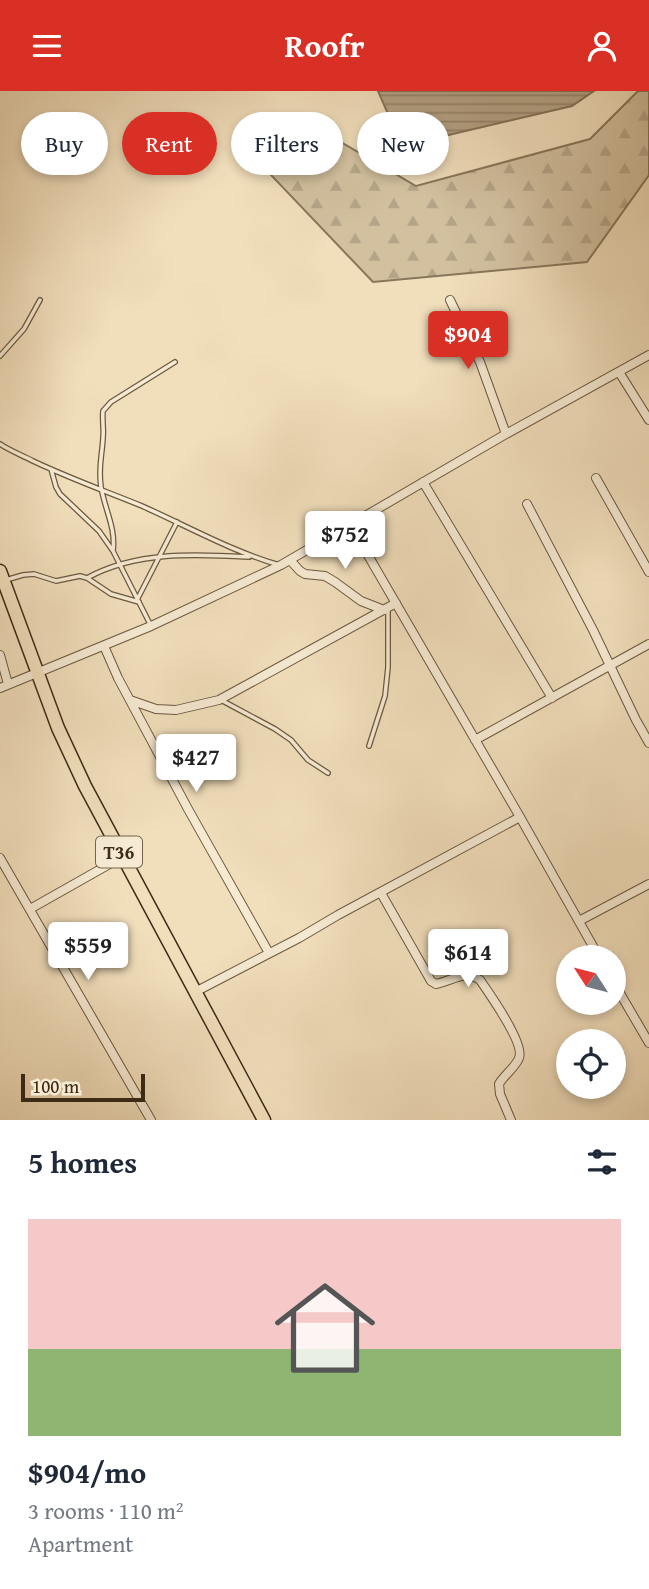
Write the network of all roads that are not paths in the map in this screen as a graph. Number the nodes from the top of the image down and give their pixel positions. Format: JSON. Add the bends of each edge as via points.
{"nodes":[{"id":1,"x":40,"y":300,"type":"dead end"},
{"id":2,"x":450,"y":300,"type":"dead end"},
{"id":3,"x":649,"y":355,"type":"edge"},
{"id":4,"x":0,"y":356,"type":"edge"},
{"id":5,"x":175,"y":362,"type":"dead end"},
{"id":6,"x":619,"y":372,"type":"junction"},
{"id":7,"x":649,"y":420,"type":"edge"},
{"id":8,"x":506,"y":434,"type":"junction"},
{"id":9,"x":0,"y":444,"type":"edge"},
{"id":10,"x":51,"y":469,"type":"junction"},
{"id":11,"x":596,"y":478,"type":"dead end"},
{"id":12,"x":423,"y":482,"type":"junction"},
{"id":13,"x":101,"y":490,"type":"junction"},
{"id":14,"x":527,"y":504,"type":"dead end"},
{"id":15,"x":177,"y":522,"type":"junction"},
{"id":16,"x":351,"y":526,"type":"junction"},
{"id":17,"x":113,"y":551,"type":"junction"},
{"id":18,"x":159,"y":557,"type":"junction"},
{"id":19,"x":253,"y":557,"type":"junction"},
{"id":20,"x":290,"y":560,"type":"junction"},
{"id":21,"x":120,"y":564,"type":"junction"},
{"id":22,"x":281,"y":565,"type":"junction"},
{"id":23,"x":649,"y":572,"type":"edge"},
{"id":24,"x":2,"y":576,"type":"edge"},
{"id":25,"x":87,"y":578,"type":"junction"},
{"id":26,"x":138,"y":600,"type":"junction"},
{"id":27,"x":389,"y":607,"type":"junction"},
{"id":28,"x":151,"y":627,"type":"junction"},
{"id":29,"x":649,"y":644,"type":"edge"},
{"id":30,"x":104,"y":646,"type":"junction"},
{"id":31,"x":0,"y":655,"type":"edge"},
{"id":32,"x":611,"y":666,"type":"junction"},
{"id":33,"x":38,"y":672,"type":"junction"},
{"id":34,"x":4,"y":686,"type":"edge"},
{"id":35,"x":552,"y":698,"type":"junction"},
{"id":36,"x":219,"y":699,"type":"junction"},
{"id":37,"x":130,"y":700,"type":"junction"},
{"id":38,"x":475,"y":740,"type":"junction"},
{"id":39,"x":649,"y":743,"type":"edge"},
{"id":40,"x":369,"y":746,"type":"dead end"},
{"id":41,"x":328,"y":773,"type":"dead end"},
{"id":42,"x":520,"y":817,"type":"junction"},
{"id":43,"x":0,"y":857,"type":"edge"},
{"id":44,"x":122,"y":857,"type":"junction"},
{"id":45,"x":649,"y":884,"type":"edge"},
{"id":46,"x":381,"y":893,"type":"junction"},
{"id":47,"x":30,"y":909,"type":"junction"},
{"id":48,"x":579,"y":921,"type":"junction"},
{"id":49,"x":592,"y":945,"type":"edge"},
{"id":50,"x":269,"y":953,"type":"junction"},
{"id":51,"x":195,"y":992,"type":"junction"},
{"id":52,"x":626,"y":1004,"type":"edge"},
{"id":53,"x":649,"y":1043,"type":"edge"},
{"id":54,"x":151,"y":1120,"type":"edge"},
{"id":55,"x":264,"y":1120,"type":"edge"},
{"id":56,"x":511,"y":1120,"type":"edge"}],
"edges":[{"from":1,"to":4,"type":"lane","via":[[24,329]]},
{"from":2,"to":8,"type":"street","via":[[480,362]]},
{"from":3,"to":6,"type":"street"},
{"from":5,"to":13,"type":"lane","via":[[103,411]]},
{"from":6,"to":7,"type":"street"},
{"from":6,"to":8,"type":"street"},
{"from":8,"to":12,"type":"street"},
{"from":9,"to":10,"type":"lane"},
{"from":10,"to":13,"type":"lane"},
{"from":10,"to":17,"type":"lane","via":[[60,494]]},
{"from":11,"to":23,"type":"street"},
{"from":12,"to":16,"type":"street"},
{"from":12,"to":35,"type":"street"},
{"from":13,"to":15,"type":"lane"},
{"from":13,"to":17,"type":"lane","via":[[113,526]]},
{"from":14,"to":32,"type":"street"},
{"from":15,"to":18,"type":"lane"},
{"from":15,"to":19,"type":"lane"},
{"from":16,"to":20,"type":"street"},
{"from":16,"to":27,"type":"street"},
{"from":17,"to":21,"type":"lane"},
{"from":18,"to":19,"type":"lane"},
{"from":18,"to":21,"type":"lane"},
{"from":18,"to":26,"type":"lane"},
{"from":19,"to":22,"type":"lane"},
{"from":20,"to":22,"type":"street"},
{"from":20,"to":27,"type":"street","via":[[305,574],[326,576],[361,601]]},
{"from":21,"to":25,"type":"lane"},
{"from":21,"to":26,"type":"lane"},
{"from":22,"to":28,"type":"street"},
{"from":24,"to":25,"type":"lane","via":[[34,574],[56,581]]},
{"from":24,"to":33,"type":"highway","number":"T36"},
{"from":25,"to":26,"type":"lane","via":[[111,594]]},
{"from":26,"to":28,"type":"lane"},
{"from":27,"to":36,"type":"street"},
{"from":27,"to":38,"type":"street"},
{"from":27,"to":40,"type":"lane","via":[[385,697]]},
{"from":28,"to":30,"type":"street"},
{"from":29,"to":32,"type":"street"},
{"from":30,"to":33,"type":"street"},
{"from":30,"to":37,"type":"street"},
{"from":31,"to":34,"type":"street"},
{"from":32,"to":35,"type":"street"},
{"from":32,"to":39,"type":"street"},
{"from":33,"to":34,"type":"street"},
{"from":33,"to":44,"type":"highway","number":"T36","via":[[58,728]]},
{"from":35,"to":38,"type":"street"},
{"from":36,"to":37,"type":"street","via":[[176,710]]},
{"from":36,"to":41,"type":"lane","via":[[275,729]]},
{"from":37,"to":50,"type":"street"},
{"from":38,"to":42,"type":"street"},
{"from":42,"to":46,"type":"street"},
{"from":42,"to":48,"type":"street"},
{"from":43,"to":47,"type":"street"},
{"from":44,"to":47,"type":"street"},
{"from":44,"to":51,"type":"highway","number":"T36"},
{"from":45,"to":48,"type":"street"},
{"from":46,"to":50,"type":"street"},
{"from":46,"to":56,"type":"street","via":[[431,981],[436,984],[473,975],[511,1030],[519,1045],[519,1058],[499,1084]]},
{"from":47,"to":54,"type":"street"},
{"from":48,"to":49,"type":"street"},
{"from":50,"to":51,"type":"street"},
{"from":51,"to":55,"type":"highway","number":"T36"},
{"from":52,"to":53,"type":"street"}]}
